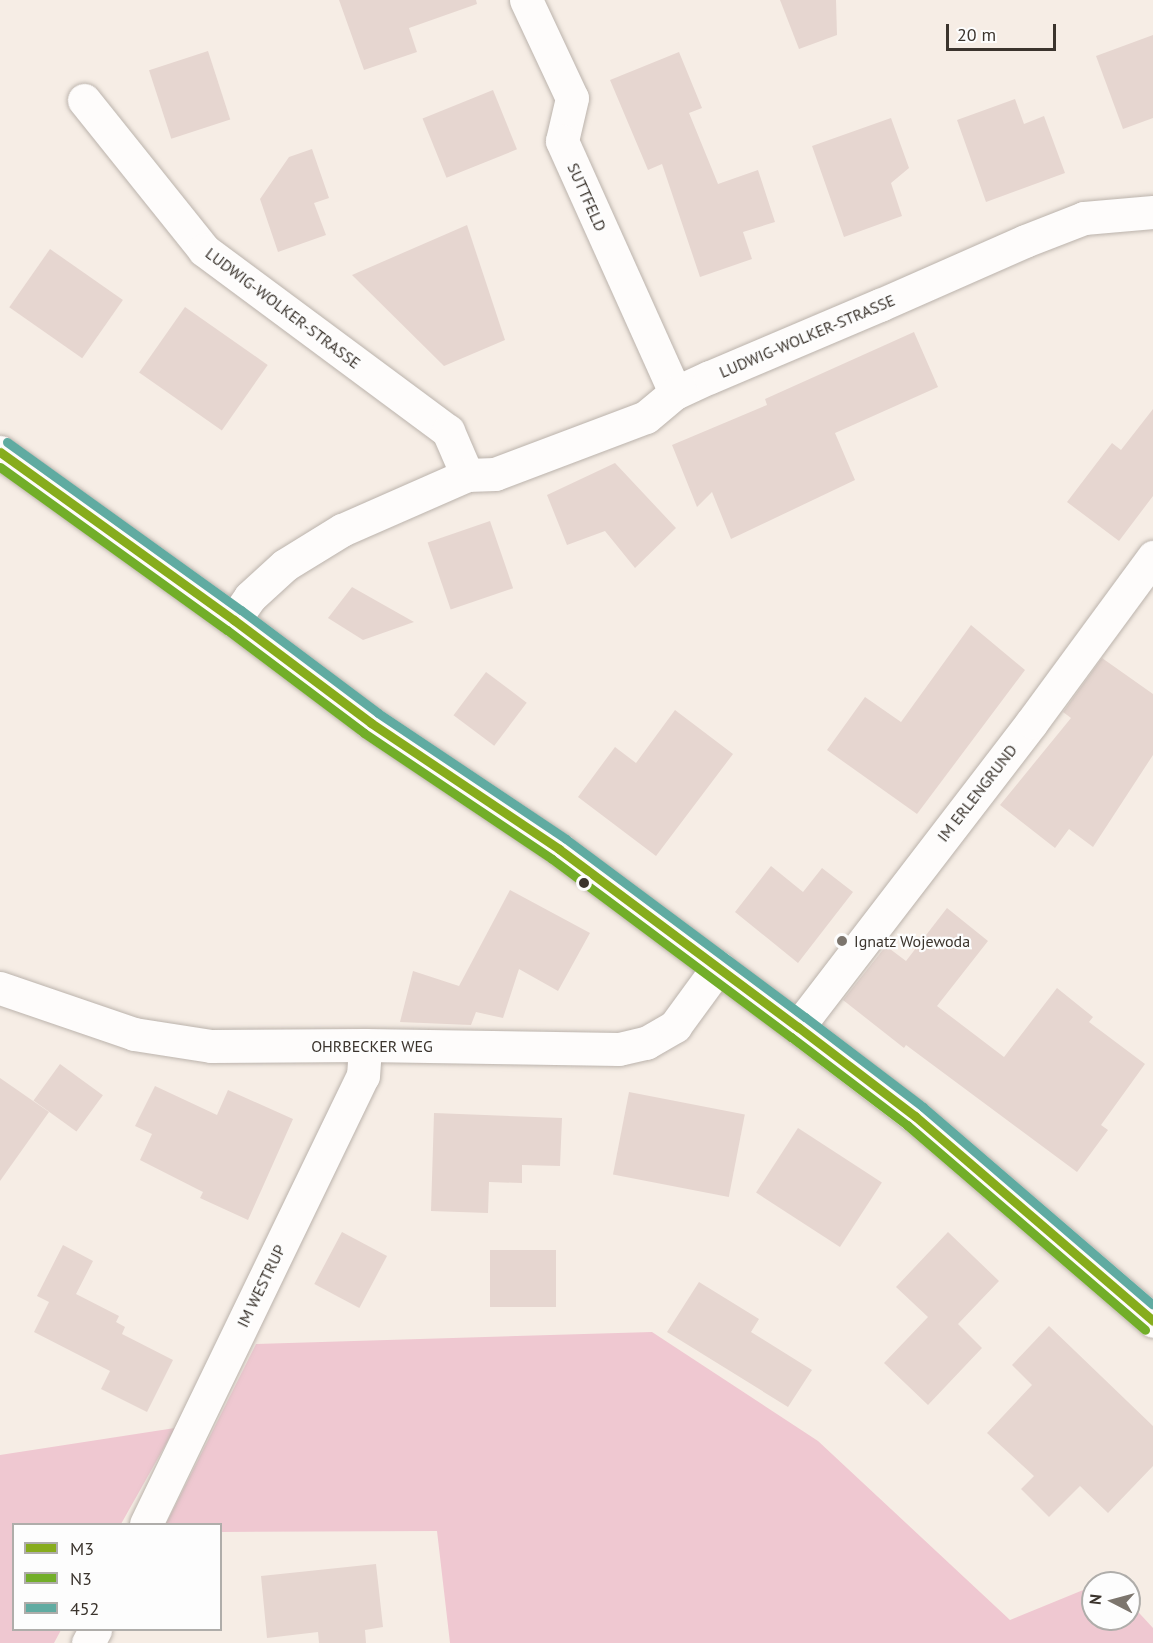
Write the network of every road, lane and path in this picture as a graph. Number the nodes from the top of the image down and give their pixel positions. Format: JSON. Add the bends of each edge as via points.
{"nodes":[{"id":1,"x":526,"y":0,"type":"edge"},
{"id":2,"x":84,"y":100,"type":"dead end"},
{"id":3,"x":1153,"y":212,"type":"edge"},
{"id":4,"x":675,"y":393,"type":"junction"},
{"id":5,"x":0,"y":452,"type":"edge"},
{"id":6,"x":467,"y":475,"type":"junction"},
{"id":7,"x":1153,"y":557,"type":"edge"},
{"id":8,"x":234,"y":620,"type":"junction"},
{"id":9,"x":718,"y":967,"type":"junction"},
{"id":10,"x":0,"y":988,"type":"edge"},
{"id":11,"x":798,"y":1027,"type":"junction"},
{"id":12,"x":365,"y":1045,"type":"junction"},
{"id":13,"x":1153,"y":1322,"type":"edge"},
{"id":14,"x":146,"y":1523,"type":"edge"}],
"edges":[{"from":1,"to":4,"type":"street","name":"SUTTFELD","via":[[572,98],[562,141]]},
{"from":2,"to":6,"type":"street","name":"LUDWIG-WOLKER-STRASSE","via":[[204,250],[448,431]]},
{"from":3,"to":4,"type":"street","name":"LUDWIG-WOLKER-STRASSE","via":[[1084,218]]},
{"from":4,"to":6,"type":"street","name":"LUDWIG-WOLKER-STRASSE","via":[[646,417],[495,474]]},
{"from":5,"to":8,"type":"street"},
{"from":6,"to":8,"type":"street","name":"LUDWIG-WOLKER-STRASSE","via":[[342,530],[285,565],[250,597]]},
{"from":7,"to":11,"type":"street","name":"IM ERLENGRUND"},
{"from":8,"to":9,"type":"street","via":[[371,723],[559,849]]},
{"from":9,"to":11,"type":"street"},
{"from":9,"to":12,"type":"street","name":"OHRBECKER WEG","via":[[675,1026],[646,1043],[619,1049]]},
{"from":10,"to":12,"type":"street","name":"OHRBECKER WEG","via":[[134,1034],[211,1046]]},
{"from":11,"to":13,"type":"street","via":[[915,1116]]},
{"from":12,"to":14,"type":"street","name":"IM WESTRUP","via":[[363,1076]]}]}
